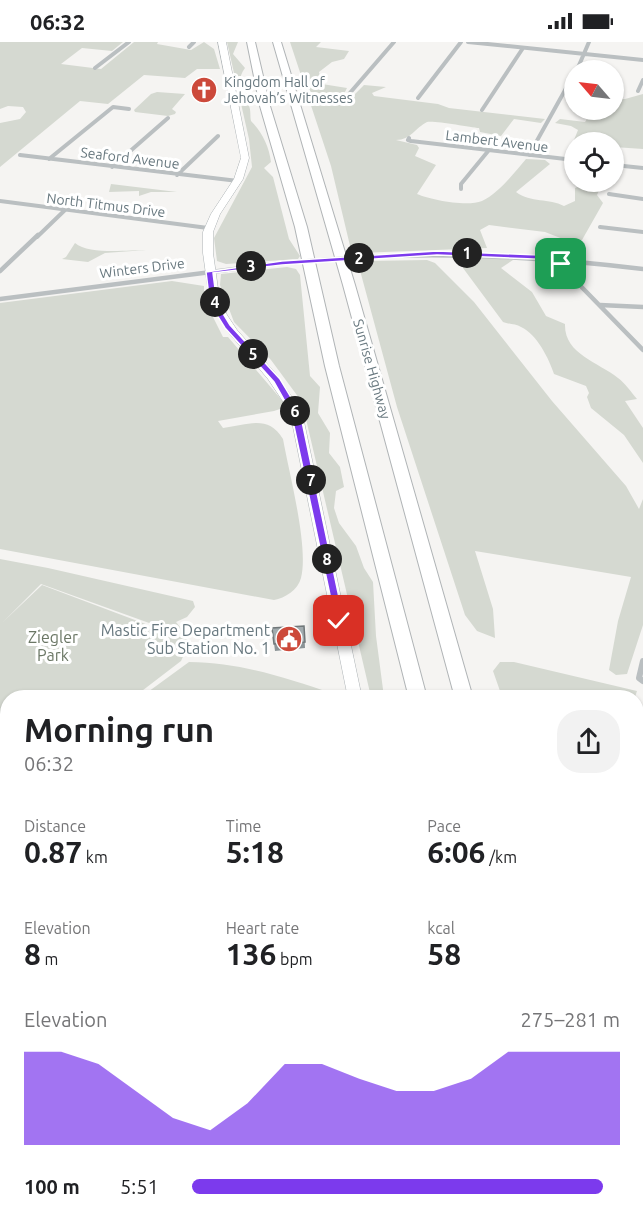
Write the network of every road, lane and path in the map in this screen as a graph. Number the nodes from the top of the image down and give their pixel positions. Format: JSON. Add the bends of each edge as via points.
{"nodes":[{"id":1,"x":129,"y":42,"type":"edge"},
{"id":2,"x":194,"y":42,"type":"edge"},
{"id":3,"x":222,"y":42,"type":"edge"},
{"id":4,"x":251,"y":42,"type":"edge"},
{"id":5,"x":277,"y":42,"type":"edge"},
{"id":6,"x":394,"y":42,"type":"edge"},
{"id":7,"x":461,"y":42,"type":"edge"},
{"id":8,"x":468,"y":42,"type":"edge"},
{"id":9,"x":589,"y":42,"type":"edge"},
{"id":10,"x":189,"y":47,"type":"dead end"},
{"id":11,"x":523,"y":48,"type":"junction"},
{"id":12,"x":586,"y":54,"type":"junction"},
{"id":13,"x":583,"y":60,"type":"edge"},
{"id":14,"x":643,"y":60,"type":"edge"},
{"id":15,"x":95,"y":68,"type":"dead end"},
{"id":16,"x":643,"y":80,"type":"edge"},
{"id":17,"x":638,"y":91,"type":"dead end"},
{"id":18,"x":564,"y":93,"type":"edge"},
{"id":19,"x":349,"y":94,"type":"dead end"},
{"id":20,"x":418,"y":98,"type":"dead end"},
{"id":21,"x":129,"y":109,"type":"dead end"},
{"id":22,"x":482,"y":111,"type":"dead end"},
{"id":23,"x":168,"y":117,"type":"dead end"},
{"id":24,"x":218,"y":136,"type":"dead end"},
{"id":25,"x":417,"y":141,"type":"dead end"},
{"id":26,"x":489,"y":150,"type":"junction"},
{"id":27,"x":20,"y":155,"type":"dead end"},
{"id":28,"x":528,"y":155,"type":"junction"},
{"id":29,"x":49,"y":159,"type":"junction"},
{"id":30,"x":564,"y":159,"type":"edge"},
{"id":31,"x":624,"y":166,"type":"edge"},
{"id":32,"x":112,"y":167,"type":"junction"},
{"id":33,"x":643,"y":168,"type":"edge"},
{"id":34,"x":177,"y":175,"type":"junction"},
{"id":35,"x":238,"y":181,"type":"junction"},
{"id":36,"x":461,"y":189,"type":"dead end"},
{"id":37,"x":609,"y":194,"type":"dead end"},
{"id":38,"x":643,"y":199,"type":"edge"},
{"id":39,"x":0,"y":201,"type":"edge"},
{"id":40,"x":65,"y":210,"type":"junction"},
{"id":41,"x":600,"y":226,"type":"dead end"},
{"id":42,"x":208,"y":228,"type":"junction"},
{"id":43,"x":643,"y":232,"type":"edge"},
{"id":44,"x":563,"y":258,"type":"junction"},
{"id":45,"x":643,"y":269,"type":"edge"},
{"id":46,"x":0,"y":271,"type":"edge"},
{"id":47,"x":210,"y":272,"type":"junction"},
{"id":48,"x":0,"y":299,"type":"edge"},
{"id":49,"x":600,"y":305,"type":"junction"},
{"id":50,"x":643,"y":307,"type":"edge"},
{"id":51,"x":643,"y":350,"type":"edge"},
{"id":52,"x":643,"y":661,"type":"edge"},
{"id":53,"x":641,"y":679,"type":"edge"},
{"id":54,"x":353,"y":690,"type":"edge"},
{"id":55,"x":416,"y":690,"type":"edge"},
{"id":56,"x":462,"y":690,"type":"edge"}],
"edges":[{"from":1,"to":15,"type":"street"},
{"from":2,"to":10,"type":"street"},
{"from":3,"to":35,"type":"street","via":[[244,153]]},
{"from":4,"to":55,"type":"highway"},
{"from":5,"to":56,"type":"highway","name":"Sunrise Highway"},
{"from":6,"to":19,"type":"street"},
{"from":7,"to":20,"type":"street"},
{"from":8,"to":11,"type":"street"},
{"from":9,"to":12,"type":"street"},
{"from":11,"to":12,"type":"street"},
{"from":11,"to":22,"type":"street"},
{"from":12,"to":13,"type":"street"},
{"from":12,"to":14,"type":"street"},
{"from":16,"to":17,"type":"street"},
{"from":18,"to":28,"type":"street"},
{"from":21,"to":29,"type":"street","via":[[113,107]]},
{"from":23,"to":32,"type":"street"},
{"from":24,"to":34,"type":"street"},
{"from":25,"to":26,"type":"street","name":"Lambert Avenue"},
{"from":26,"to":28,"type":"street","name":"Lambert Avenue"},
{"from":26,"to":36,"type":"street"},
{"from":27,"to":29,"type":"street","name":"Seaford Avenue"},
{"from":28,"to":30,"type":"street","name":"Lambert Avenue"},
{"from":29,"to":32,"type":"street","name":"Seaford Avenue"},
{"from":31,"to":33,"type":"street"},
{"from":32,"to":34,"type":"street","name":"Seaford Avenue"},
{"from":34,"to":35,"type":"street","name":"Seaford Avenue"},
{"from":35,"to":42,"type":"street"},
{"from":37,"to":38,"type":"street"},
{"from":39,"to":40,"type":"street","name":"North Titmus Drive"},
{"from":40,"to":42,"type":"street","name":"North Titmus Drive"},
{"from":40,"to":46,"type":"street"},
{"from":41,"to":43,"type":"street"},
{"from":42,"to":47,"type":"street"},
{"from":44,"to":45,"type":"street","name":"Winters Drive"},
{"from":44,"to":47,"type":"street","name":"Winters Drive","bridge":true,"via":[[449,253],[282,263]]},
{"from":44,"to":49,"type":"street","via":[[565,270]]},
{"from":47,"to":48,"type":"street","name":"Winters Drive"},
{"from":47,"to":54,"type":"street","via":[[219,312],[277,381],[298,419]]},
{"from":49,"to":50,"type":"street"},
{"from":49,"to":51,"type":"street"},
{"from":52,"to":53,"type":"street"}]}
